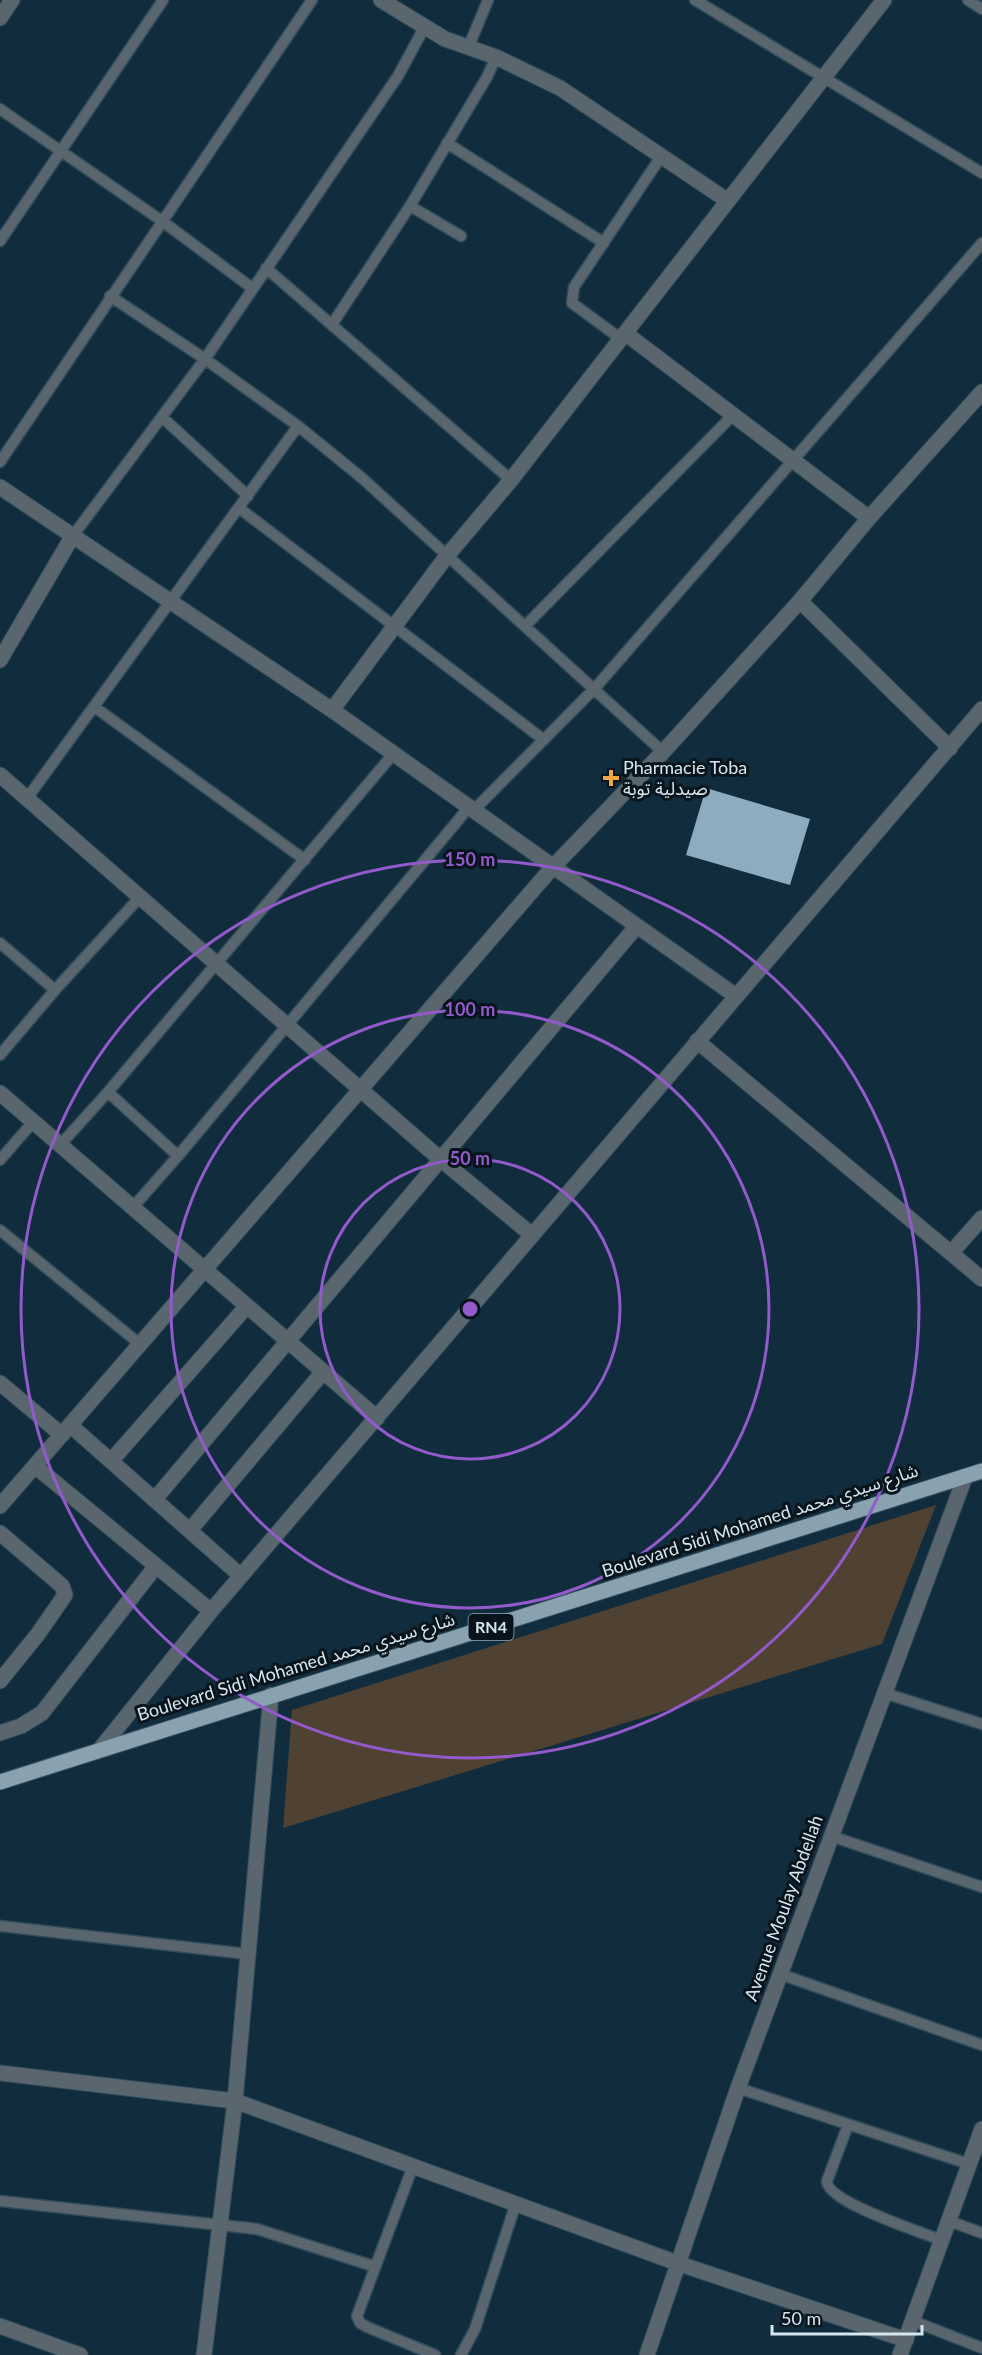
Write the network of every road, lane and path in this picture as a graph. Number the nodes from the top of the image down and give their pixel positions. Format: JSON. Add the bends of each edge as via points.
{"nodes":[{"id":1,"x":12,"y":0,"type":"edge"},
{"id":2,"x":163,"y":0,"type":"edge"},
{"id":3,"x":312,"y":0,"type":"edge"},
{"id":4,"x":381,"y":0,"type":"edge"},
{"id":5,"x":488,"y":0,"type":"edge"},
{"id":6,"x":695,"y":0,"type":"edge"},
{"id":7,"x":884,"y":0,"type":"edge"},
{"id":8,"x":968,"y":0,"type":"edge"},
{"id":9,"x":982,"y":9,"type":"edge"},
{"id":10,"x":0,"y":18,"type":"edge"},
{"id":11,"x":424,"y":28,"type":"junction"},
{"id":12,"x":468,"y":48,"type":"junction"},
{"id":13,"x":496,"y":57,"type":"junction"},
{"id":14,"x":823,"y":77,"type":"junction"},
{"id":15,"x":0,"y":109,"type":"edge"},
{"id":16,"x":447,"y":143,"type":"junction"},
{"id":17,"x":63,"y":152,"type":"junction"},
{"id":18,"x":662,"y":155,"type":"junction"},
{"id":19,"x":982,"y":173,"type":"edge"},
{"id":20,"x":728,"y":201,"type":"junction"},
{"id":21,"x":410,"y":206,"type":"junction"},
{"id":22,"x":162,"y":220,"type":"junction"},
{"id":23,"x":461,"y":236,"type":"dead end"},
{"id":24,"x":0,"y":241,"type":"edge"},
{"id":25,"x":604,"y":243,"type":"junction"},
{"id":26,"x":982,"y":243,"type":"edge"},
{"id":27,"x":266,"y":268,"type":"junction"},
{"id":28,"x":252,"y":288,"type":"junction"},
{"id":29,"x":110,"y":296,"type":"junction"},
{"id":30,"x":333,"y":323,"type":"junction"},
{"id":31,"x":623,"y":336,"type":"junction"},
{"id":32,"x":205,"y":358,"type":"junction"},
{"id":33,"x":982,"y":392,"type":"edge"},
{"id":34,"x":732,"y":416,"type":"junction"},
{"id":35,"x":162,"y":417,"type":"junction"},
{"id":36,"x":298,"y":426,"type":"junction"},
{"id":37,"x":0,"y":462,"type":"edge"},
{"id":38,"x":793,"y":462,"type":"junction"},
{"id":39,"x":511,"y":480,"type":"junction"},
{"id":40,"x":0,"y":487,"type":"edge"},
{"id":41,"x":248,"y":496,"type":"junction"},
{"id":42,"x":239,"y":508,"type":"junction"},
{"id":43,"x":868,"y":518,"type":"junction"},
{"id":44,"x":72,"y":537,"type":"junction"},
{"id":45,"x":446,"y":557,"type":"junction"},
{"id":46,"x":800,"y":601,"type":"junction"},
{"id":47,"x":172,"y":602,"type":"junction"},
{"id":48,"x":526,"y":625,"type":"junction"},
{"id":49,"x":393,"y":628,"type":"junction"},
{"id":50,"x":0,"y":660,"type":"edge"},
{"id":51,"x":595,"y":688,"type":"junction"},
{"id":52,"x":96,"y":708,"type":"junction"},
{"id":53,"x":982,"y":709,"type":"edge"},
{"id":54,"x":332,"y":710,"type":"junction"},
{"id":55,"x":544,"y":740,"type":"junction"},
{"id":56,"x":950,"y":748,"type":"junction"},
{"id":57,"x":663,"y":752,"type":"junction"},
{"id":58,"x":394,"y":753,"type":"junction"},
{"id":59,"x":0,"y":775,"type":"edge"},
{"id":60,"x":28,"y":797,"type":"junction"},
{"id":61,"x":473,"y":808,"type":"junction"},
{"id":62,"x":305,"y":861,"type":"junction"},
{"id":63,"x":552,"y":868,"type":"junction"},
{"id":64,"x":140,"y":897,"type":"junction"},
{"id":65,"x":636,"y":927,"type":"junction"},
{"id":66,"x":0,"y":943,"type":"edge"},
{"id":67,"x":217,"y":963,"type":"junction"},
{"id":68,"x":55,"y":990,"type":"junction"},
{"id":69,"x":736,"y":996,"type":"junction"},
{"id":70,"x":286,"y":1025,"type":"junction"},
{"id":71,"x":697,"y":1041,"type":"junction"},
{"id":72,"x":0,"y":1055,"type":"edge"},
{"id":73,"x":360,"y":1090,"type":"junction"},
{"id":74,"x":0,"y":1092,"type":"edge"},
{"id":75,"x":108,"y":1092,"type":"junction"},
{"id":76,"x":33,"y":1122,"type":"junction"},
{"id":77,"x":61,"y":1144,"type":"junction"},
{"id":78,"x":178,"y":1156,"type":"junction"},
{"id":79,"x":439,"y":1158,"type":"junction"},
{"id":80,"x":0,"y":1160,"type":"edge"},
{"id":81,"x":134,"y":1206,"type":"junction"},
{"id":82,"x":982,"y":1218,"type":"edge"},
{"id":83,"x":0,"y":1230,"type":"edge"},
{"id":84,"x":532,"y":1235,"type":"junction"},
{"id":85,"x":951,"y":1253,"type":"junction"},
{"id":86,"x":206,"y":1270,"type":"junction"},
{"id":87,"x":982,"y":1279,"type":"edge"},
{"id":88,"x":247,"y":1306,"type":"junction"},
{"id":89,"x":286,"y":1341,"type":"junction"},
{"id":90,"x":141,"y":1345,"type":"junction"},
{"id":91,"x":323,"y":1372,"type":"junction"},
{"id":92,"x":0,"y":1383,"type":"edge"},
{"id":93,"x":377,"y":1418,"type":"junction"},
{"id":94,"x":66,"y":1430,"type":"junction"},
{"id":95,"x":111,"y":1461,"type":"junction"},
{"id":96,"x":35,"y":1466,"type":"junction"},
{"id":97,"x":982,"y":1471,"type":"edge"},
{"id":98,"x":965,"y":1477,"type":"junction"},
{"id":99,"x":155,"y":1499,"type":"junction"},
{"id":100,"x":0,"y":1506,"type":"edge"},
{"id":101,"x":190,"y":1530,"type":"junction"},
{"id":102,"x":0,"y":1533,"type":"edge"},
{"id":103,"x":156,"y":1566,"type":"junction"},
{"id":104,"x":241,"y":1576,"type":"junction"},
{"id":105,"x":211,"y":1611,"type":"junction"},
{"id":106,"x":0,"y":1681,"type":"edge"},
{"id":107,"x":884,"y":1693,"type":"junction"},
{"id":108,"x":271,"y":1695,"type":"junction"},
{"id":109,"x":982,"y":1724,"type":"edge"},
{"id":110,"x":0,"y":1733,"type":"edge"},
{"id":111,"x":101,"y":1748,"type":"junction"},
{"id":112,"x":0,"y":1782,"type":"edge"},
{"id":113,"x":831,"y":1836,"type":"junction"},
{"id":114,"x":982,"y":1887,"type":"edge"},
{"id":115,"x":0,"y":1926,"type":"edge"},
{"id":116,"x":247,"y":1954,"type":"junction"},
{"id":117,"x":780,"y":1974,"type":"junction"},
{"id":118,"x":982,"y":2045,"type":"edge"},
{"id":119,"x":0,"y":2073,"type":"edge"},
{"id":120,"x":738,"y":2088,"type":"junction"},
{"id":121,"x":235,"y":2101,"type":"junction"},
{"id":122,"x":848,"y":2125,"type":"junction"},
{"id":123,"x":982,"y":2129,"type":"edge"},
{"id":124,"x":969,"y":2164,"type":"junction"},
{"id":125,"x":413,"y":2166,"type":"junction"},
{"id":126,"x":0,"y":2201,"type":"edge"},
{"id":127,"x":516,"y":2204,"type":"junction"},
{"id":128,"x":949,"y":2221,"type":"junction"},
{"id":129,"x":219,"y":2224,"type":"junction"},
{"id":130,"x":982,"y":2233,"type":"edge"},
{"id":131,"x":941,"y":2240,"type":"junction"},
{"id":132,"x":680,"y":2264,"type":"junction"},
{"id":133,"x":373,"y":2266,"type":"junction"},
{"id":134,"x":913,"y":2321,"type":"junction"},
{"id":135,"x":0,"y":2326,"type":"edge"},
{"id":136,"x":906,"y":2340,"type":"junction"},
{"id":137,"x":982,"y":2348,"type":"edge"},
{"id":138,"x":80,"y":2355,"type":"edge"},
{"id":139,"x":204,"y":2355,"type":"edge"},
{"id":140,"x":435,"y":2355,"type":"edge"},
{"id":141,"x":461,"y":2355,"type":"edge"},
{"id":142,"x":647,"y":2355,"type":"edge"},
{"id":143,"x":900,"y":2355,"type":"edge"}],
"edges":[{"from":1,"to":10,"type":"street"},
{"from":2,"to":17,"type":"lane"},
{"from":3,"to":22,"type":"lane"},
{"from":4,"to":11,"type":"street"},
{"from":5,"to":12,"type":"lane"},
{"from":6,"to":14,"type":"lane"},
{"from":7,"to":14,"type":"street"},
{"from":8,"to":9,"type":"lane"},
{"from":11,"to":12,"type":"street"},
{"from":11,"to":27,"type":"lane","via":[[398,76]]},
{"from":12,"to":13,"type":"street"},
{"from":13,"to":16,"type":"lane"},
{"from":13,"to":18,"type":"street","via":[[560,88]]},
{"from":14,"to":19,"type":"lane"},
{"from":14,"to":20,"type":"street"},
{"from":15,"to":17,"type":"lane"},
{"from":16,"to":21,"type":"lane"},
{"from":16,"to":25,"type":"lane"},
{"from":17,"to":22,"type":"lane"},
{"from":17,"to":24,"type":"lane"},
{"from":18,"to":20,"type":"street"},
{"from":18,"to":25,"type":"lane"},
{"from":20,"to":31,"type":"street"},
{"from":21,"to":23,"type":"lane"},
{"from":21,"to":30,"type":"lane"},
{"from":22,"to":28,"type":"lane"},
{"from":22,"to":29,"type":"lane"},
{"from":25,"to":31,"type":"lane","via":[[574,286],[572,303]]},
{"from":26,"to":38,"type":"lane"},
{"from":27,"to":28,"type":"lane"},
{"from":27,"to":30,"type":"lane"},
{"from":28,"to":32,"type":"lane"},
{"from":29,"to":32,"type":"lane"},
{"from":29,"to":37,"type":"lane"},
{"from":30,"to":39,"type":"lane"},
{"from":31,"to":34,"type":"street"},
{"from":31,"to":39,"type":"street"},
{"from":32,"to":35,"type":"lane"},
{"from":32,"to":36,"type":"lane"},
{"from":33,"to":43,"type":"street"},
{"from":34,"to":38,"type":"street"},
{"from":34,"to":48,"type":"lane"},
{"from":35,"to":41,"type":"lane"},
{"from":35,"to":44,"type":"lane"},
{"from":36,"to":41,"type":"lane"},
{"from":36,"to":45,"type":"lane","via":[[362,478]]},
{"from":38,"to":43,"type":"street"},
{"from":38,"to":51,"type":"lane"},
{"from":39,"to":45,"type":"street"},
{"from":40,"to":44,"type":"street"},
{"from":41,"to":42,"type":"lane"},
{"from":42,"to":47,"type":"lane"},
{"from":42,"to":49,"type":"lane"},
{"from":43,"to":46,"type":"street"},
{"from":44,"to":47,"type":"street"},
{"from":44,"to":50,"type":"street"},
{"from":45,"to":48,"type":"lane"},
{"from":45,"to":49,"type":"street"},
{"from":46,"to":56,"type":"street"},
{"from":46,"to":57,"type":"street"},
{"from":47,"to":52,"type":"lane"},
{"from":47,"to":54,"type":"street"},
{"from":48,"to":51,"type":"lane"},
{"from":49,"to":54,"type":"street"},
{"from":49,"to":55,"type":"lane"},
{"from":51,"to":55,"type":"lane"},
{"from":51,"to":57,"type":"lane"},
{"from":52,"to":60,"type":"lane"},
{"from":52,"to":62,"type":"lane"},
{"from":53,"to":56,"type":"street"},
{"from":54,"to":58,"type":"street"},
{"from":55,"to":61,"type":"lane"},
{"from":56,"to":69,"type":"street"},
{"from":57,"to":63,"type":"street"},
{"from":58,"to":61,"type":"street"},
{"from":58,"to":62,"type":"lane"},
{"from":59,"to":60,"type":"street"},
{"from":60,"to":64,"type":"street"},
{"from":61,"to":63,"type":"street"},
{"from":61,"to":70,"type":"lane"},
{"from":62,"to":67,"type":"lane"},
{"from":63,"to":65,"type":"street"},
{"from":63,"to":73,"type":"street"},
{"from":64,"to":67,"type":"street"},
{"from":64,"to":68,"type":"lane"},
{"from":65,"to":69,"type":"street"},
{"from":65,"to":79,"type":"street"},
{"from":66,"to":68,"type":"lane"},
{"from":67,"to":70,"type":"street"},
{"from":67,"to":75,"type":"lane"},
{"from":68,"to":72,"type":"lane"},
{"from":69,"to":71,"type":"street"},
{"from":70,"to":73,"type":"street"},
{"from":70,"to":78,"type":"lane"},
{"from":71,"to":84,"type":"street"},
{"from":71,"to":85,"type":"street"},
{"from":73,"to":79,"type":"street"},
{"from":73,"to":86,"type":"street"},
{"from":74,"to":76,"type":"street"},
{"from":75,"to":77,"type":"lane"},
{"from":75,"to":78,"type":"lane"},
{"from":76,"to":77,"type":"street"},
{"from":76,"to":80,"type":"lane"},
{"from":77,"to":81,"type":"street"},
{"from":78,"to":81,"type":"lane"},
{"from":79,"to":84,"type":"street"},
{"from":79,"to":89,"type":"street"},
{"from":81,"to":86,"type":"street"},
{"from":82,"to":85,"type":"street"},
{"from":83,"to":90,"type":"lane"},
{"from":84,"to":93,"type":"street"},
{"from":85,"to":87,"type":"street"},
{"from":86,"to":88,"type":"street"},
{"from":86,"to":90,"type":"street"},
{"from":88,"to":89,"type":"street"},
{"from":88,"to":95,"type":"street"},
{"from":89,"to":91,"type":"street"},
{"from":89,"to":99,"type":"street"},
{"from":90,"to":94,"type":"street"},
{"from":91,"to":93,"type":"street"},
{"from":91,"to":101,"type":"street"},
{"from":92,"to":94,"type":"street"},
{"from":93,"to":104,"type":"street"},
{"from":94,"to":95,"type":"street"},
{"from":94,"to":96,"type":"street"},
{"from":95,"to":99,"type":"street"},
{"from":96,"to":100,"type":"street"},
{"from":96,"to":103,"type":"street"},
{"from":97,"to":98,"type":"main road","name":"Boulevard Sidi Mohamed شارع سيدي محمد","number":"RN4"},
{"from":98,"to":107,"type":"street","name":"Avenue Moulay Abdellah"},
{"from":98,"to":108,"type":"main road","name":"Boulevard Sidi Mohamed شارع سيدي محمد","number":"RN4"},
{"from":99,"to":101,"type":"street"},
{"from":101,"to":104,"type":"street"},
{"from":102,"to":106,"type":"street","via":[[62,1586],[65,1595]]},
{"from":103,"to":105,"type":"street"},
{"from":103,"to":110,"type":"street","via":[[42,1713]]},
{"from":104,"to":105,"type":"street"},
{"from":105,"to":111,"type":"street"},
{"from":107,"to":109,"type":"lane"},
{"from":107,"to":113,"type":"street","name":"Avenue Moulay Abdellah"},
{"from":108,"to":111,"type":"main road","name":"Boulevard Sidi Mohamed شارع سيدي محمد","number":"RN4"},
{"from":108,"to":116,"type":"street"},
{"from":111,"to":112,"type":"main road","name":"Boulevard Sidi Mohamed شارع سيدي محمد","number":"RN4"},
{"from":113,"to":114,"type":"lane"},
{"from":113,"to":117,"type":"street","name":"Avenue Moulay Abdellah"},
{"from":115,"to":116,"type":"lane"},
{"from":116,"to":121,"type":"street"},
{"from":117,"to":118,"type":"lane"},
{"from":117,"to":120,"type":"street","name":"Avenue Moulay Abdellah"},
{"from":119,"to":121,"type":"street"},
{"from":120,"to":122,"type":"lane"},
{"from":120,"to":132,"type":"street","name":"Avenue Moulay Abdellah"},
{"from":121,"to":125,"type":"street"},
{"from":121,"to":129,"type":"street"},
{"from":122,"to":124,"type":"lane"},
{"from":122,"to":131,"type":"lane","via":[[827,2181],[831,2191],[848,2202]]},
{"from":123,"to":124,"type":"street"},
{"from":124,"to":128,"type":"street"},
{"from":125,"to":127,"type":"street"},
{"from":125,"to":133,"type":"lane"},
{"from":126,"to":129,"type":"lane"},
{"from":127,"to":132,"type":"street"},
{"from":127,"to":141,"type":"lane","via":[[475,2329]]},
{"from":128,"to":130,"type":"lane"},
{"from":128,"to":131,"type":"street"},
{"from":129,"to":133,"type":"lane","via":[[269,2232]]},
{"from":129,"to":139,"type":"street"},
{"from":131,"to":134,"type":"street"},
{"from":132,"to":136,"type":"street"},
{"from":132,"to":142,"type":"street","name":"Avenue Moulay Abdellah"},
{"from":133,"to":140,"type":"lane","via":[[357,2309],[360,2323]]},
{"from":134,"to":136,"type":"street"},
{"from":134,"to":137,"type":"lane"},
{"from":135,"to":138,"type":"street"},
{"from":136,"to":143,"type":"street"}]}
